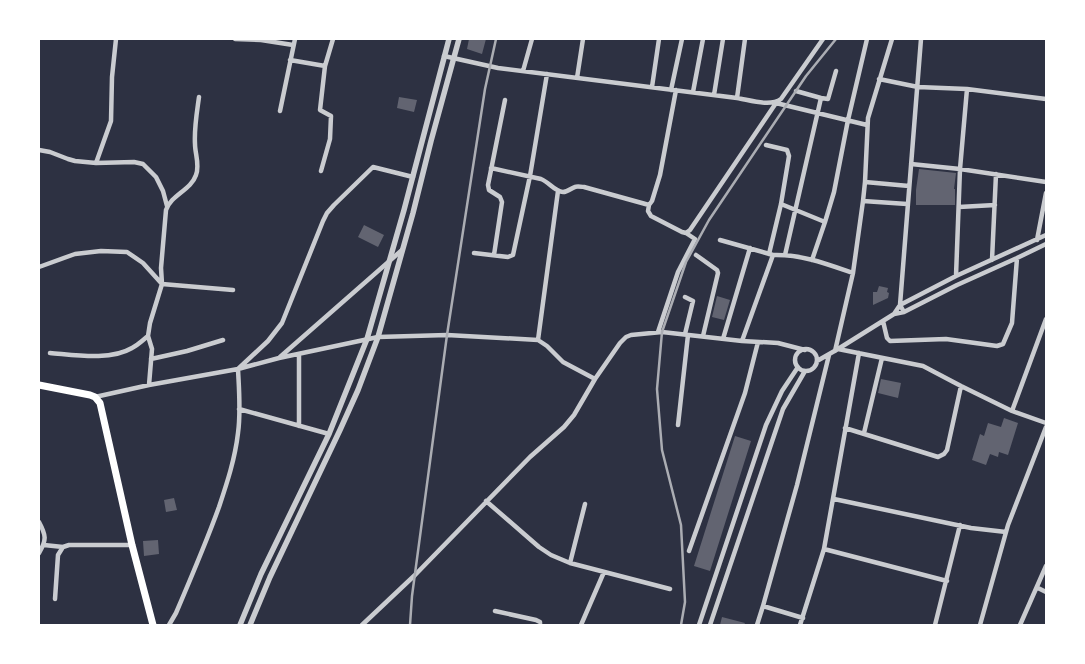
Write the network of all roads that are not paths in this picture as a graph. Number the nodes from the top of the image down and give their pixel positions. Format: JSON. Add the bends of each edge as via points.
{"nodes":[{"id":1,"x":116,"y":39,"type":"edge"},
{"id":2,"x":235,"y":39,"type":"edge"},
{"id":3,"x":295,"y":39,"type":"edge"},
{"id":4,"x":333,"y":39,"type":"edge"},
{"id":5,"x":449,"y":39,"type":"edge"},
{"id":6,"x":459,"y":39,"type":"edge"},
{"id":7,"x":532,"y":39,"type":"edge"},
{"id":8,"x":583,"y":39,"type":"edge"},
{"id":9,"x":659,"y":39,"type":"edge"},
{"id":10,"x":682,"y":39,"type":"edge"},
{"id":11,"x":703,"y":39,"type":"edge"},
{"id":12,"x":723,"y":39,"type":"edge"},
{"id":13,"x":745,"y":39,"type":"edge"},
{"id":14,"x":823,"y":39,"type":"edge"},
{"id":15,"x":867,"y":39,"type":"edge"},
{"id":16,"x":892,"y":39,"type":"edge"},
{"id":17,"x":921,"y":39,"type":"edge"},
{"id":18,"x":293,"y":45,"type":"junction"},
{"id":19,"x":444,"y":56,"type":"junction"},
{"id":20,"x":453,"y":59,"type":"junction"},
{"id":21,"x":290,"y":60,"type":"junction"},
{"id":22,"x":325,"y":66,"type":"junction"},
{"id":23,"x":523,"y":71,"type":"junction"},
{"id":24,"x":836,"y":71,"type":"dead end"},
{"id":25,"x":547,"y":74,"type":"junction"},
{"id":26,"x":577,"y":78,"type":"junction"},
{"id":27,"x":879,"y":79,"type":"junction"},
{"id":28,"x":652,"y":87,"type":"junction"},
{"id":29,"x":918,"y":87,"type":"junction"},
{"id":30,"x":967,"y":89,"type":"junction"},
{"id":31,"x":674,"y":90,"type":"junction"},
{"id":32,"x":796,"y":91,"type":"dead end"},
{"id":33,"x":693,"y":92,"type":"junction"},
{"id":34,"x":714,"y":95,"type":"junction"},
{"id":35,"x":198,"y":97,"type":"dead end"},
{"id":36,"x":737,"y":98,"type":"junction"},
{"id":37,"x":821,"y":98,"type":"junction"},
{"id":38,"x":1046,"y":99,"type":"edge"},
{"id":39,"x":505,"y":100,"type":"dead end"},
{"id":40,"x":776,"y":103,"type":"junction"},
{"id":41,"x":280,"y":111,"type":"dead end"},
{"id":42,"x":817,"y":113,"type":"junction"},
{"id":43,"x":848,"y":120,"type":"junction"},
{"id":44,"x":867,"y":125,"type":"junction"},
{"id":45,"x":766,"y":145,"type":"dead end"},
{"id":46,"x":39,"y":150,"type":"edge"},
{"id":47,"x":96,"y":162,"type":"junction"},
{"id":48,"x":911,"y":164,"type":"junction"},
{"id":49,"x":491,"y":168,"type":"junction"},
{"id":50,"x":960,"y":169,"type":"junction"},
{"id":51,"x":321,"y":171,"type":"dead end"},
{"id":52,"x":996,"y":174,"type":"junction"},
{"id":53,"x":530,"y":176,"type":"junction"},
{"id":54,"x":413,"y":178,"type":"junction"},
{"id":55,"x":865,"y":182,"type":"junction"},
{"id":56,"x":1046,"y":182,"type":"edge"},
{"id":57,"x":909,"y":186,"type":"junction"},
{"id":58,"x":558,"y":191,"type":"junction"},
{"id":59,"x":1046,"y":194,"type":"edge"},
{"id":60,"x":863,"y":201,"type":"junction"},
{"id":61,"x":781,"y":204,"type":"junction"},
{"id":62,"x":908,"y":204,"type":"junction"},
{"id":63,"x":649,"y":205,"type":"junction"},
{"id":64,"x":995,"y":205,"type":"junction"},
{"id":65,"x":167,"y":207,"type":"junction"},
{"id":66,"x":959,"y":207,"type":"junction"},
{"id":67,"x":795,"y":210,"type":"junction"},
{"id":68,"x":825,"y":222,"type":"junction"},
{"id":69,"x":686,"y":233,"type":"junction"},
{"id":70,"x":1046,"y":235,"type":"edge"},
{"id":71,"x":720,"y":240,"type":"dead end"},
{"id":72,"x":1037,"y":240,"type":"junction"},
{"id":73,"x":1046,"y":244,"type":"edge"},
{"id":74,"x":750,"y":248,"type":"junction"},
{"id":75,"x":403,"y":249,"type":"junction"},
{"id":76,"x":474,"y":253,"type":"dead end"},
{"id":77,"x":494,"y":255,"type":"junction"},
{"id":78,"x":696,"y":255,"type":"dead end"},
{"id":79,"x":771,"y":255,"type":"junction"},
{"id":80,"x":785,"y":255,"type":"junction"},
{"id":81,"x":1017,"y":258,"type":"junction"},
{"id":82,"x":812,"y":260,"type":"junction"},
{"id":83,"x":992,"y":260,"type":"junction"},
{"id":84,"x":390,"y":261,"type":"junction"},
{"id":85,"x":39,"y":267,"type":"edge"},
{"id":86,"x":853,"y":272,"type":"junction"},
{"id":87,"x":956,"y":276,"type":"junction"},
{"id":88,"x":162,"y":284,"type":"junction"},
{"id":89,"x":233,"y":290,"type":"dead end"},
{"id":90,"x":685,"y":297,"type":"dead end"},
{"id":91,"x":900,"y":305,"type":"junction"},
{"id":92,"x":904,"y":312,"type":"junction"},
{"id":93,"x":894,"y":314,"type":"junction"},
{"id":94,"x":1046,"y":319,"type":"edge"},
{"id":95,"x":883,"y":321,"type":"junction"},
{"id":96,"x":658,"y":332,"type":"junction"},
{"id":97,"x":686,"y":334,"type":"junction"},
{"id":98,"x":148,"y":336,"type":"junction"},
{"id":99,"x":703,"y":336,"type":"junction"},
{"id":100,"x":378,"y":337,"type":"junction"},
{"id":101,"x":367,"y":339,"type":"junction"},
{"id":102,"x":724,"y":339,"type":"junction"},
{"id":103,"x":223,"y":340,"type":"dead end"},
{"id":104,"x":538,"y":340,"type":"junction"},
{"id":105,"x":742,"y":341,"type":"junction"},
{"id":106,"x":758,"y":342,"type":"junction"},
{"id":107,"x":806,"y":350,"type":"junction"},
{"id":108,"x":837,"y":350,"type":"junction"},
{"id":109,"x":50,"y":353,"type":"dead end"},
{"id":110,"x":859,"y":353,"type":"junction"},
{"id":111,"x":299,"y":354,"type":"junction"},
{"id":112,"x":829,"y":355,"type":"junction"},
{"id":113,"x":279,"y":358,"type":"junction"},
{"id":114,"x":882,"y":358,"type":"junction"},
{"id":115,"x":151,"y":359,"type":"junction"},
{"id":116,"x":818,"y":360,"type":"junction"},
{"id":117,"x":798,"y":367,"type":"junction"},
{"id":118,"x":238,"y":369,"type":"junction"},
{"id":119,"x":805,"y":372,"type":"junction"},
{"id":120,"x":596,"y":378,"type":"junction"},
{"id":121,"x":39,"y":385,"type":"edge"},
{"id":122,"x":149,"y":385,"type":"junction"},
{"id":123,"x":961,"y":386,"type":"junction"},
{"id":124,"x":95,"y":397,"type":"junction"},
{"id":125,"x":239,"y":409,"type":"junction"},
{"id":126,"x":1012,"y":411,"type":"junction"},
{"id":127,"x":1046,"y":423,"type":"edge"},
{"id":128,"x":678,"y":425,"type":"dead end"},
{"id":129,"x":299,"y":426,"type":"junction"},
{"id":130,"x":1046,"y":427,"type":"edge"},
{"id":131,"x":845,"y":428,"type":"junction"},
{"id":132,"x":864,"y":433,"type":"junction"},
{"id":133,"x":329,"y":434,"type":"junction"},
{"id":134,"x":742,"y":498,"type":"junction"},
{"id":135,"x":834,"y":499,"type":"junction"},
{"id":136,"x":486,"y":501,"type":"junction"},
{"id":137,"x":752,"y":501,"type":"junction"},
{"id":138,"x":585,"y":504,"type":"dead end"},
{"id":139,"x":39,"y":522,"type":"edge"},
{"id":140,"x":286,"y":522,"type":"junction"},
{"id":141,"x":294,"y":526,"type":"junction"},
{"id":142,"x":960,"y":526,"type":"junction"},
{"id":143,"x":1006,"y":532,"type":"junction"},
{"id":144,"x":44,"y":545,"type":"junction"},
{"id":145,"x":132,"y":545,"type":"junction"},
{"id":146,"x":62,"y":548,"type":"junction"},
{"id":147,"x":824,"y":549,"type":"junction"},
{"id":148,"x":689,"y":552,"type":"dead end"},
{"id":149,"x":39,"y":553,"type":"edge"},
{"id":150,"x":570,"y":563,"type":"junction"},
{"id":151,"x":1046,"y":566,"type":"edge"},
{"id":152,"x":604,"y":572,"type":"junction"},
{"id":153,"x":947,"y":581,"type":"junction"},
{"id":154,"x":1038,"y":588,"type":"junction"},
{"id":155,"x":670,"y":589,"type":"dead end"},
{"id":156,"x":1046,"y":592,"type":"edge"},
{"id":157,"x":54,"y":599,"type":"dead end"},
{"id":158,"x":763,"y":606,"type":"junction"},
{"id":159,"x":495,"y":611,"type":"dead end"},
{"id":160,"x":802,"y":618,"type":"junction"},
{"id":161,"x":151,"y":625,"type":"edge"},
{"id":162,"x":169,"y":625,"type":"edge"},
{"id":163,"x":240,"y":625,"type":"edge"},
{"id":164,"x":250,"y":625,"type":"edge"},
{"id":165,"x":362,"y":625,"type":"edge"},
{"id":166,"x":540,"y":625,"type":"edge"},
{"id":167,"x":581,"y":625,"type":"edge"},
{"id":168,"x":699,"y":625,"type":"edge"},
{"id":169,"x":710,"y":625,"type":"edge"},
{"id":170,"x":757,"y":625,"type":"edge"},
{"id":171,"x":800,"y":625,"type":"edge"},
{"id":172,"x":935,"y":625,"type":"edge"},
{"id":173,"x":980,"y":625,"type":"edge"},
{"id":174,"x":1020,"y":625,"type":"edge"}],
"edges":[{"from":1,"to":47,"type":"street","via":[[110,121]]},
{"from":2,"to":18,"type":"street"},
{"from":3,"to":18,"type":"street"},
{"from":4,"to":22,"type":"street"},
{"from":5,"to":19,"type":"street"},
{"from":6,"to":20,"type":"street"},
{"from":7,"to":23,"type":"street"},
{"from":8,"to":26,"type":"street"},
{"from":9,"to":28,"type":"street"},
{"from":10,"to":31,"type":"street"},
{"from":11,"to":33,"type":"street"},
{"from":12,"to":34,"type":"street"},
{"from":13,"to":36,"type":"street"},
{"from":14,"to":40,"type":"street"},
{"from":15,"to":43,"type":"street"},
{"from":16,"to":27,"type":"street"},
{"from":17,"to":29,"type":"street"},
{"from":18,"to":21,"type":"street"},
{"from":19,"to":20,"type":"street"},
{"from":19,"to":54,"type":"street"},
{"from":20,"to":23,"type":"street"},
{"from":20,"to":75,"type":"street"},
{"from":21,"to":22,"type":"street"},
{"from":21,"to":41,"type":"street"},
{"from":22,"to":51,"type":"street","via":[[320,110],[331,116],[330,139]]},
{"from":23,"to":25,"type":"street"},
{"from":24,"to":37,"type":"street","via":[[828,99]]},
{"from":25,"to":26,"type":"street"},
{"from":25,"to":53,"type":"street"},
{"from":26,"to":28,"type":"street"},
{"from":27,"to":29,"type":"street"},
{"from":27,"to":44,"type":"street"},
{"from":28,"to":31,"type":"street"},
{"from":29,"to":30,"type":"street"},
{"from":29,"to":48,"type":"street"},
{"from":30,"to":38,"type":"street"},
{"from":30,"to":50,"type":"street"},
{"from":31,"to":33,"type":"street"},
{"from":31,"to":63,"type":"street","via":[[660,175]]},
{"from":32,"to":37,"type":"street"},
{"from":33,"to":34,"type":"street"},
{"from":34,"to":36,"type":"street"},
{"from":35,"to":65,"type":"street","via":[[197,174]]},
{"from":36,"to":40,"type":"street"},
{"from":37,"to":42,"type":"street"},
{"from":39,"to":49,"type":"street"},
{"from":40,"to":42,"type":"street"},
{"from":40,"to":69,"type":"street"},
{"from":42,"to":43,"type":"street"},
{"from":42,"to":67,"type":"street"},
{"from":43,"to":44,"type":"street"},
{"from":43,"to":68,"type":"street"},
{"from":44,"to":55,"type":"street"},
{"from":45,"to":61,"type":"street","via":[[788,150],[789,153]]},
{"from":46,"to":47,"type":"street","via":[[75,161]]},
{"from":47,"to":65,"type":"street","via":[[144,164],[156,176]]},
{"from":48,"to":50,"type":"street"},
{"from":48,"to":57,"type":"street"},
{"from":49,"to":53,"type":"street"},
{"from":49,"to":77,"type":"street","via":[[488,188],[500,197],[502,205]]},
{"from":50,"to":52,"type":"street"},
{"from":50,"to":66,"type":"street"},
{"from":52,"to":56,"type":"street"},
{"from":52,"to":64,"type":"street"},
{"from":53,"to":58,"type":"street","via":[[545,180]]},
{"from":53,"to":77,"type":"street","via":[[513,255]]},
{"from":54,"to":84,"type":"street"},
{"from":54,"to":118,"type":"street","via":[[373,167],[334,205],[323,221],[282,323]]},
{"from":55,"to":57,"type":"street"},
{"from":55,"to":60,"type":"street"},
{"from":57,"to":62,"type":"street"},
{"from":58,"to":63,"type":"street","via":[[584,187]]},
{"from":58,"to":104,"type":"street"},
{"from":59,"to":72,"type":"street"},
{"from":60,"to":62,"type":"street"},
{"from":60,"to":86,"type":"street"},
{"from":61,"to":67,"type":"street"},
{"from":61,"to":79,"type":"street"},
{"from":62,"to":91,"type":"street"},
{"from":63,"to":69,"type":"street","via":[[651,216]]},
{"from":64,"to":66,"type":"street"},
{"from":64,"to":83,"type":"street"},
{"from":65,"to":88,"type":"street"},
{"from":66,"to":87,"type":"street"},
{"from":67,"to":68,"type":"street"},
{"from":67,"to":80,"type":"street"},
{"from":68,"to":82,"type":"street"},
{"from":69,"to":96,"type":"street","via":[[695,239],[678,272]]},
{"from":70,"to":72,"type":"street"},
{"from":71,"to":74,"type":"street"},
{"from":72,"to":83,"type":"street"},
{"from":73,"to":81,"type":"street"},
{"from":74,"to":79,"type":"street"},
{"from":74,"to":102,"type":"street"},
{"from":75,"to":84,"type":"street"},
{"from":75,"to":100,"type":"street"},
{"from":76,"to":77,"type":"street"},
{"from":78,"to":99,"type":"street","via":[[718,273]]},
{"from":79,"to":80,"type":"street"},
{"from":79,"to":105,"type":"street"},
{"from":80,"to":82,"type":"street"},
{"from":81,"to":92,"type":"street"},
{"from":81,"to":95,"type":"street","via":[[1012,323],[1003,344],[997,346],[946,339],[890,341]]},
{"from":82,"to":86,"type":"street"},
{"from":83,"to":87,"type":"street"},
{"from":84,"to":101,"type":"street"},
{"from":84,"to":113,"type":"street"},
{"from":85,"to":88,"type":"street","via":[[75,254],[127,252],[143,263]]},
{"from":86,"to":108,"type":"street"},
{"from":87,"to":91,"type":"street"},
{"from":88,"to":89,"type":"street"},
{"from":88,"to":98,"type":"street"},
{"from":90,"to":97,"type":"street","via":[[693,300]]},
{"from":91,"to":92,"type":"street"},
{"from":91,"to":93,"type":"street"},
{"from":92,"to":93,"type":"street"},
{"from":93,"to":95,"type":"street"},
{"from":94,"to":126,"type":"street"},
{"from":95,"to":108,"type":"street"},
{"from":96,"to":97,"type":"street"},
{"from":96,"to":120,"type":"street","via":[[626,337]]},
{"from":97,"to":99,"type":"street"},
{"from":97,"to":128,"type":"street"},
{"from":98,"to":109,"type":"street","via":[[132,348],[116,354]]},
{"from":98,"to":115,"type":"street"},
{"from":99,"to":102,"type":"street"},
{"from":100,"to":101,"type":"street"},
{"from":100,"to":104,"type":"street","via":[[447,335]]},
{"from":100,"to":141,"type":"street","via":[[358,390]]},
{"from":101,"to":111,"type":"street"},
{"from":101,"to":133,"type":"street"},
{"from":102,"to":105,"type":"street"},
{"from":103,"to":115,"type":"street"},
{"from":104,"to":120,"type":"street","via":[[563,362]]},
{"from":105,"to":106,"type":"street"},
{"from":106,"to":107,"type":"street"},
{"from":106,"to":148,"type":"street","via":[[745,393]]},
{"from":107,"to":116,"type":"street","via":[[814,352]]},
{"from":107,"to":117,"type":"street","via":[[798,354]]},
{"from":108,"to":110,"type":"street"},
{"from":108,"to":112,"type":"street"},
{"from":110,"to":114,"type":"street"},
{"from":110,"to":131,"type":"street"},
{"from":111,"to":113,"type":"street"},
{"from":111,"to":129,"type":"street"},
{"from":112,"to":116,"type":"street"},
{"from":112,"to":158,"type":"street"},
{"from":113,"to":118,"type":"street"},
{"from":114,"to":123,"type":"street","via":[[923,366]]},
{"from":114,"to":132,"type":"street"},
{"from":115,"to":122,"type":"street"},
{"from":116,"to":119,"type":"street","via":[[810,371]]},
{"from":117,"to":119,"type":"street"},
{"from":117,"to":134,"type":"street","via":[[766,425]]},
{"from":118,"to":122,"type":"street"},
{"from":118,"to":125,"type":"street"},
{"from":119,"to":137,"type":"street","via":[[783,409]]},
{"from":120,"to":136,"type":"street","via":[[564,427]]},
{"from":121,"to":124,"type":"main road"},
{"from":122,"to":124,"type":"street"},
{"from":123,"to":126,"type":"street"},
{"from":123,"to":132,"type":"street","via":[[947,450],[942,456]]},
{"from":124,"to":145,"type":"main road","via":[[102,411]]},
{"from":125,"to":129,"type":"street"},
{"from":125,"to":162,"type":"street","via":[[239,432],[227,482]]},
{"from":126,"to":127,"type":"street"},
{"from":129,"to":133,"type":"street"},
{"from":130,"to":143,"type":"street"},
{"from":131,"to":132,"type":"street"},
{"from":131,"to":135,"type":"street"},
{"from":133,"to":140,"type":"street"},
{"from":134,"to":137,"type":"street"},
{"from":134,"to":168,"type":"street"},
{"from":135,"to":142,"type":"street"},
{"from":135,"to":147,"type":"street"},
{"from":136,"to":150,"type":"street","via":[[539,547]]},
{"from":136,"to":165,"type":"street"},
{"from":137,"to":169,"type":"street"},
{"from":138,"to":150,"type":"street"},
{"from":139,"to":144,"type":"street","via":[[45,535]]},
{"from":140,"to":141,"type":"street"},
{"from":140,"to":163,"type":"street"},
{"from":141,"to":164,"type":"street"},
{"from":142,"to":143,"type":"street"},
{"from":142,"to":153,"type":"street"},
{"from":143,"to":173,"type":"street"},
{"from":144,"to":146,"type":"street"},
{"from":144,"to":149,"type":"street"},
{"from":145,"to":146,"type":"street","via":[[69,545]]},
{"from":145,"to":161,"type":"main road"},
{"from":146,"to":157,"type":"street","via":[[58,556]]},
{"from":147,"to":153,"type":"street"},
{"from":147,"to":160,"type":"street"},
{"from":150,"to":152,"type":"street"},
{"from":151,"to":154,"type":"street"},
{"from":152,"to":155,"type":"street"},
{"from":152,"to":167,"type":"street"},
{"from":153,"to":172,"type":"street"},
{"from":154,"to":156,"type":"street"},
{"from":154,"to":174,"type":"street"},
{"from":158,"to":160,"type":"street"},
{"from":158,"to":170,"type":"street"},
{"from":159,"to":166,"type":"street","via":[[536,620]]},
{"from":160,"to":171,"type":"street"}]}
